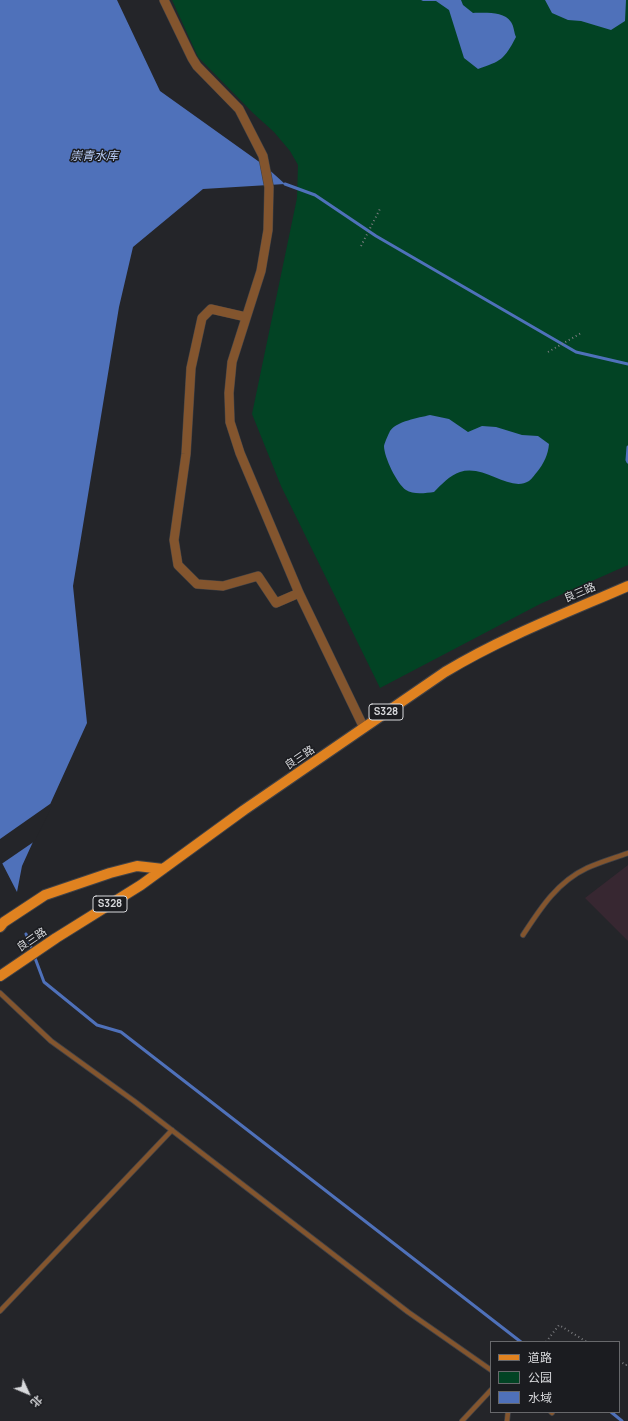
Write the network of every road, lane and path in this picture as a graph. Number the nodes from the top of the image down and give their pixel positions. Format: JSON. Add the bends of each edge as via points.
{"nodes":[{"id":1,"x":164,"y":0,"type":"edge"},
{"id":2,"x":381,"y":207,"type":"dead end"},
{"id":3,"x":361,"y":246,"type":"dead end"},
{"id":4,"x":246,"y":317,"type":"junction"},
{"id":5,"x":581,"y":332,"type":"dead end"},
{"id":6,"x":548,"y":352,"type":"dead end"},
{"id":7,"x":628,"y":586,"type":"edge"},
{"id":8,"x":299,"y":593,"type":"junction"},
{"id":9,"x":364,"y":728,"type":"junction"},
{"id":10,"x":628,"y":853,"type":"edge"},
{"id":11,"x":162,"y":869,"type":"junction"},
{"id":12,"x":0,"y":927,"type":"edge"},
{"id":13,"x":523,"y":935,"type":"dead end"},
{"id":14,"x":0,"y":976,"type":"edge"},
{"id":15,"x":0,"y":993,"type":"edge"},
{"id":16,"x":172,"y":1130,"type":"junction"},
{"id":17,"x":0,"y":1311,"type":"edge"},
{"id":18,"x":547,"y":1341,"type":"edge"},
{"id":19,"x":585,"y":1341,"type":"edge"},
{"id":20,"x":490,"y":1369,"type":"edge"},
{"id":21,"x":490,"y":1391,"type":"edge"},
{"id":22,"x":462,"y":1421,"type":"edge"}],
"edges":[{"from":1,"to":4,"type":"street","via":[[197,66],[239,110],[263,156],[269,187],[268,230],[261,271]]},
{"from":2,"to":3,"type":"path"},
{"from":4,"to":8,"type":"street","via":[[232,362],[230,422],[240,453]]},
{"from":4,"to":8,"type":"street","via":[[211,309],[202,318],[191,368],[186,454],[174,540],[178,565],[197,584],[223,586],[258,576],[276,603]]},
{"from":5,"to":6,"type":"path"},
{"from":7,"to":9,"type":"main road","name":"良三路","number":"S328","via":[[476,654],[439,676]]},
{"from":8,"to":9,"type":"street"},
{"from":9,"to":11,"type":"main road","name":"良三路","number":"S328"},
{"from":10,"to":13,"type":"lane","via":[[586,869],[566,881],[544,903]]},
{"from":11,"to":12,"type":"main road","via":[[138,866],[110,872],[45,894]]},
{"from":11,"to":14,"type":"main road","name":"良三路","number":"S328"},
{"from":15,"to":16,"type":"lane","via":[[51,1041]]},
{"from":16,"to":17,"type":"lane"},
{"from":16,"to":20,"type":"lane","via":[[408,1312]]},
{"from":18,"to":19,"type":"path","via":[[559,1325]]},
{"from":21,"to":22,"type":"lane"}]}
